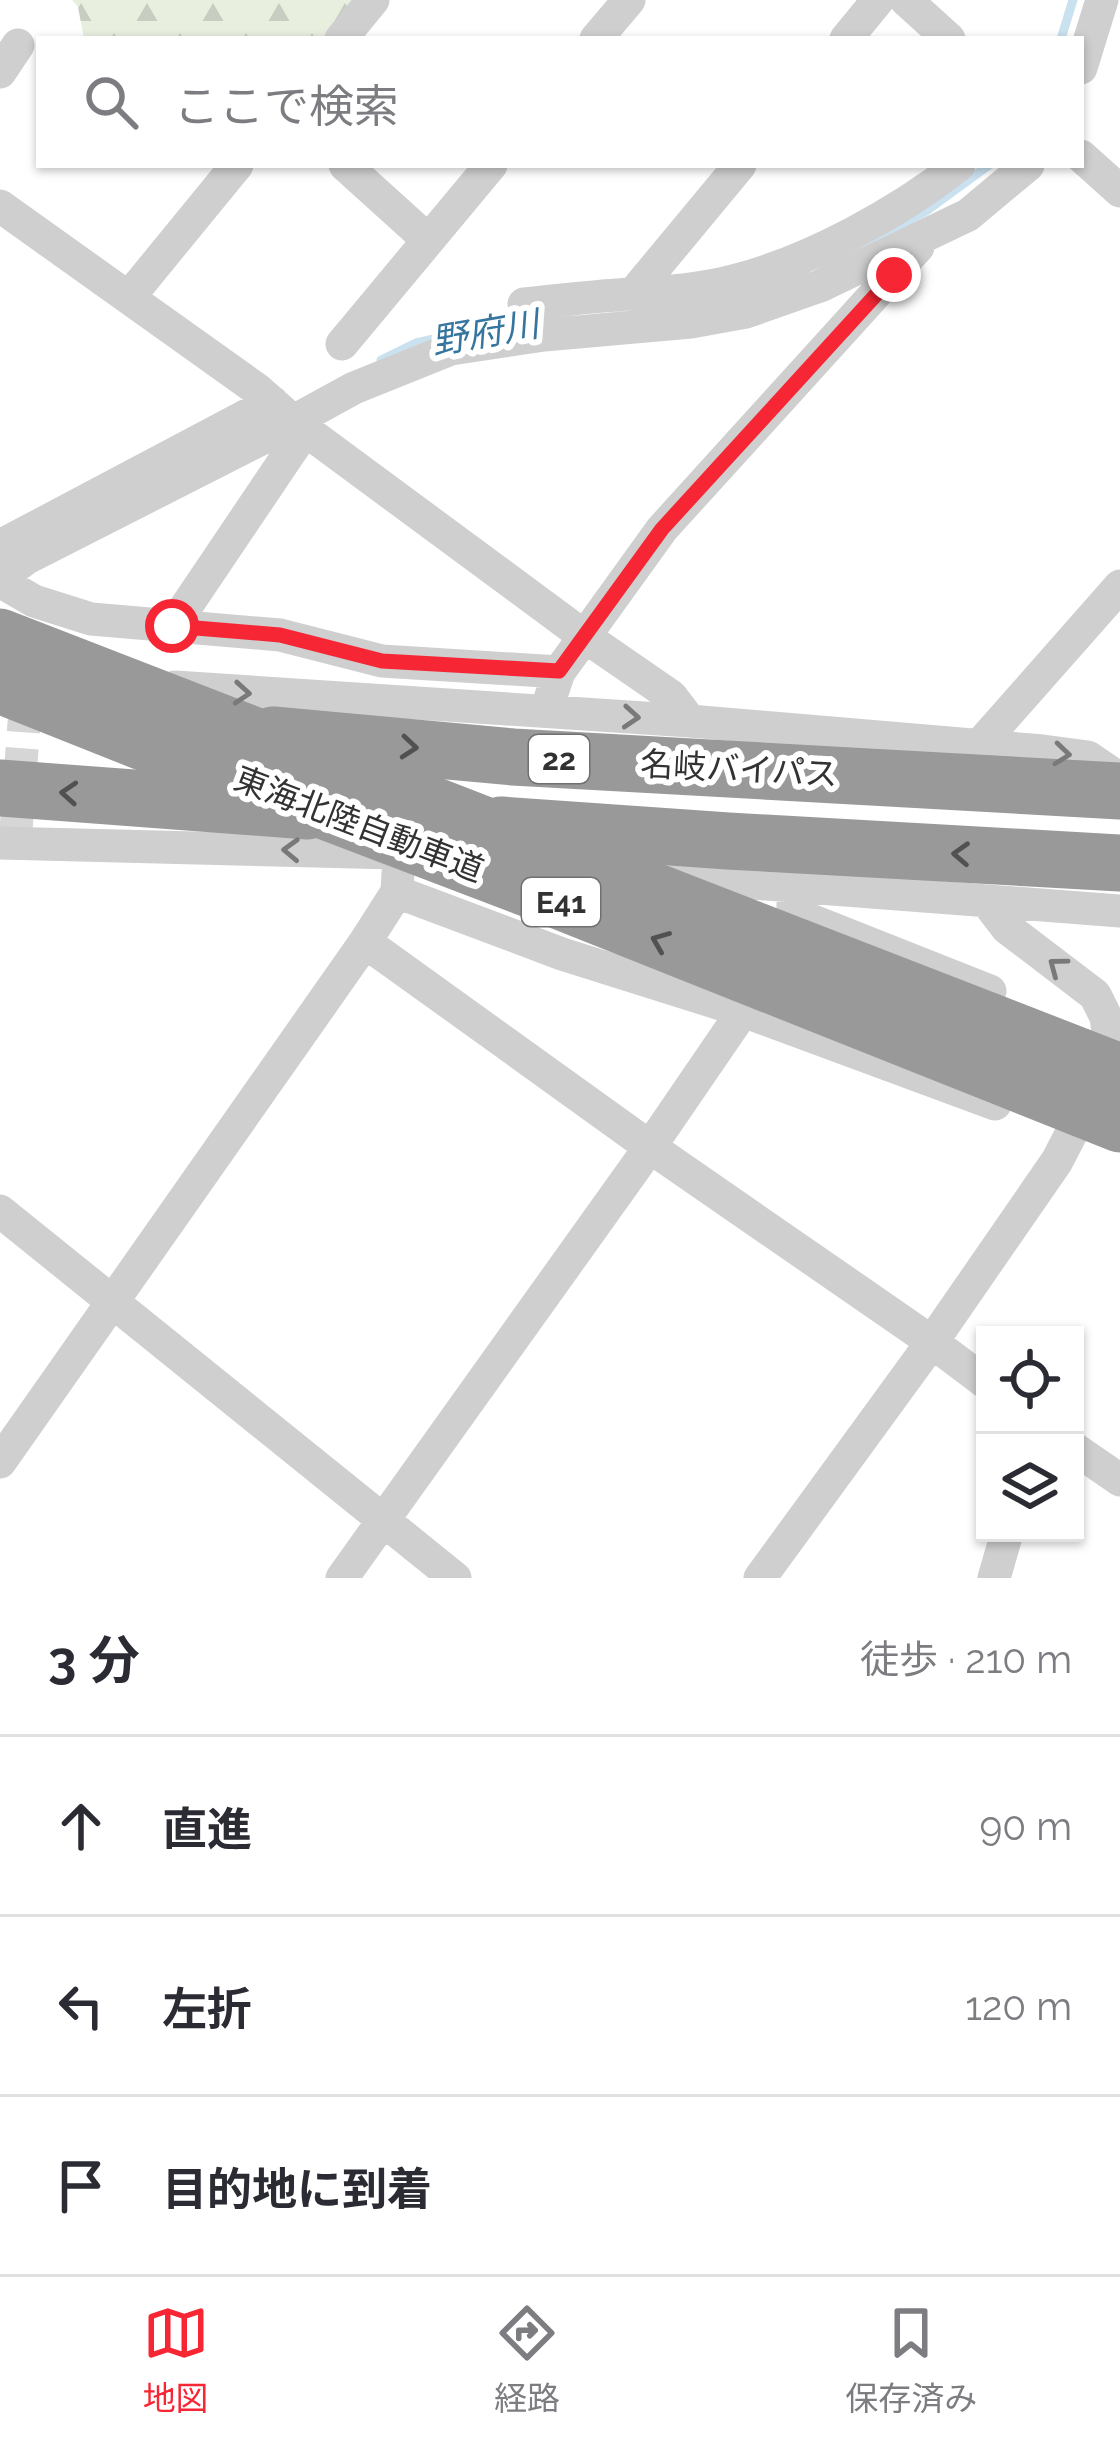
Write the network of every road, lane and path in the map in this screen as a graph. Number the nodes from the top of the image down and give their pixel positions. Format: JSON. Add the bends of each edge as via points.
{"nodes":[{"id":1,"x":374,"y":0,"type":"edge"},
{"id":2,"x":629,"y":0,"type":"edge"},
{"id":3,"x":878,"y":0,"type":"edge"},
{"id":4,"x":907,"y":0,"type":"edge"},
{"id":5,"x":1102,"y":0,"type":"edge"},
{"id":6,"x":344,"y":36,"type":"edge"},
{"id":7,"x":599,"y":36,"type":"edge"},
{"id":8,"x":848,"y":36,"type":"edge"},
{"id":9,"x":946,"y":36,"type":"edge"},
{"id":10,"x":1084,"y":58,"type":"edge"},
{"id":11,"x":1084,"y":158,"type":"edge"},
{"id":12,"x":235,"y":168,"type":"edge"},
{"id":13,"x":348,"y":168,"type":"edge"},
{"id":14,"x":488,"y":168,"type":"edge"},
{"id":15,"x":738,"y":168,"type":"edge"},
{"id":16,"x":955,"y":168,"type":"edge"},
{"id":17,"x":1024,"y":168,"type":"edge"},
{"id":18,"x":1120,"y":191,"type":"edge"},
{"id":19,"x":0,"y":206,"type":"edge"},
{"id":20,"x":927,"y":236,"type":"junction"},
{"id":21,"x":428,"y":240,"type":"junction"},
{"id":22,"x":633,"y":294,"type":"junction"},
{"id":23,"x":129,"y":297,"type":"junction"},
{"id":24,"x":524,"y":304,"type":"dead end"},
{"id":25,"x":342,"y":344,"type":"dead end"},
{"id":26,"x":287,"y":416,"type":"junction"},
{"id":27,"x":0,"y":546,"type":"edge"},
{"id":28,"x":0,"y":580,"type":"edge"},
{"id":29,"x":1120,"y":586,"type":"edge"},
{"id":30,"x":22,"y":624,"type":"edge"},
{"id":31,"x":172,"y":626,"type":"junction"},
{"id":32,"x":584,"y":636,"type":"junction"},
{"id":33,"x":0,"y":671,"type":"edge"},
{"id":34,"x":559,"y":671,"type":"junction"},
{"id":35,"x":0,"y":685,"type":"edge"},
{"id":36,"x":546,"y":711,"type":"junction"},
{"id":37,"x":0,"y":713,"type":"edge"},
{"id":38,"x":690,"y":721,"type":"junction"},
{"id":39,"x":978,"y":747,"type":"junction"},
{"id":40,"x":1120,"y":779,"type":"edge"},
{"id":41,"x":1120,"y":791,"type":"edge"},
{"id":42,"x":8,"y":826,"type":"edge"},
{"id":43,"x":399,"y":854,"type":"junction"},
{"id":44,"x":1120,"y":863,"type":"edge"},
{"id":45,"x":535,"y":891,"type":"junction"},
{"id":46,"x":397,"y":892,"type":"junction"},
{"id":47,"x":793,"y":900,"type":"junction"},
{"id":48,"x":987,"y":902,"type":"junction"},
{"id":49,"x":1120,"y":911,"type":"edge"},
{"id":50,"x":365,"y":942,"type":"junction"},
{"id":51,"x":743,"y":1011,"type":"junction"},
{"id":52,"x":1116,"y":1051,"type":"edge"},
{"id":53,"x":1096,"y":1128,"type":"edge"},
{"id":54,"x":650,"y":1147,"type":"junction"},
{"id":55,"x":1120,"y":1150,"type":"edge"},
{"id":56,"x":0,"y":1211,"type":"edge"},
{"id":57,"x":112,"y":1304,"type":"junction"},
{"id":58,"x":932,"y":1342,"type":"junction"},
{"id":59,"x":976,"y":1375,"type":"edge"},
{"id":60,"x":1084,"y":1455,"type":"edge"},
{"id":61,"x":0,"y":1462,"type":"edge"},
{"id":62,"x":1120,"y":1480,"type":"edge"},
{"id":63,"x":383,"y":1520,"type":"junction"},
{"id":64,"x":1004,"y":1542,"type":"edge"},
{"id":65,"x":342,"y":1578,"type":"edge"},
{"id":66,"x":455,"y":1578,"type":"edge"},
{"id":67,"x":760,"y":1578,"type":"edge"},
{"id":68,"x":994,"y":1578,"type":"edge"}],
"edges":[{"from":1,"to":6,"type":"street"},
{"from":2,"to":7,"type":"street"},
{"from":3,"to":8,"type":"street"},
{"from":4,"to":9,"type":"street"},
{"from":5,"to":10,"type":"street"},
{"from":11,"to":18,"type":"street"},
{"from":12,"to":23,"type":"street"},
{"from":13,"to":21,"type":"street"},
{"from":14,"to":21,"type":"street"},
{"from":15,"to":22,"type":"street"},
{"from":16,"to":22,"type":"street","via":[[879,219],[776,266],[736,280]]},
{"from":17,"to":20,"type":"street","via":[[968,215]]},
{"from":19,"to":23,"type":"street"},
{"from":20,"to":26,"type":"street","via":[[746,312],[451,349]]},
{"from":20,"to":32,"type":"street","via":[[662,529]]},
{"from":21,"to":25,"type":"street"},
{"from":22,"to":24,"type":"street"},
{"from":23,"to":26,"type":"street"},
{"from":26,"to":27,"type":"street"},
{"from":26,"to":28,"type":"street"},
{"from":26,"to":31,"type":"street"},
{"from":26,"to":32,"type":"street"},
{"from":28,"to":30,"type":"street"},
{"from":29,"to":39,"type":"street"},
{"from":30,"to":31,"type":"street"},
{"from":30,"to":52,"type":"highway","name":"東海北陸自動車道","number":"E41","bridge":true},
{"from":31,"to":34,"type":"street","via":[[280,635],[382,661]]},
{"from":32,"to":34,"type":"street"},
{"from":32,"to":38,"type":"street","via":[[671,696]]},
{"from":33,"to":36,"type":"street","one_way":true},
{"from":34,"to":36,"type":"street"},
{"from":35,"to":45,"type":"highway","name":"東海北陸自動車道","number":"E41","bridge":true},
{"from":36,"to":38,"type":"street","one_way":true},
{"from":37,"to":41,"type":"highway","name":"名岐バイパス","number":"22","one_way":true,"via":[[513,757]]},
{"from":37,"to":45,"type":"highway","bridge":true},
{"from":38,"to":39,"type":"street"},
{"from":39,"to":40,"type":"street","one_way":true,"via":[[1088,757]]},
{"from":43,"to":42,"type":"street","one_way":true},
{"from":44,"to":42,"type":"highway","number":"22","one_way":true,"via":[[728,841]]},
{"from":43,"to":46,"type":"street"},
{"from":43,"to":47,"type":"street"},
{"from":53,"to":45,"type":"highway","name":"東海北陸自動車道","number":"E41","one_way":true,"bridge":true},
{"from":46,"to":50,"type":"street"},
{"from":46,"to":51,"type":"street"},
{"from":47,"to":48,"type":"street"},
{"from":47,"to":51,"type":"street"},
{"from":47,"to":52,"type":"street"},
{"from":48,"to":49,"type":"street"},
{"from":52,"to":48,"type":"street","one_way":true,"via":[[1096,995],[1007,928]]},
{"from":50,"to":54,"type":"street"},
{"from":50,"to":57,"type":"street"},
{"from":51,"to":53,"type":"street"},
{"from":51,"to":54,"type":"street"},
{"from":52,"to":53,"type":"street"},
{"from":53,"to":55,"type":"street"},
{"from":53,"to":58,"type":"street","via":[[1057,1161]]},
{"from":54,"to":58,"type":"street"},
{"from":54,"to":63,"type":"street"},
{"from":56,"to":57,"type":"street"},
{"from":57,"to":61,"type":"street"},
{"from":57,"to":63,"type":"street"},
{"from":58,"to":59,"type":"street"},
{"from":58,"to":67,"type":"street"},
{"from":60,"to":62,"type":"street"},
{"from":63,"to":65,"type":"street"},
{"from":63,"to":66,"type":"street"},
{"from":64,"to":68,"type":"street"}]}
